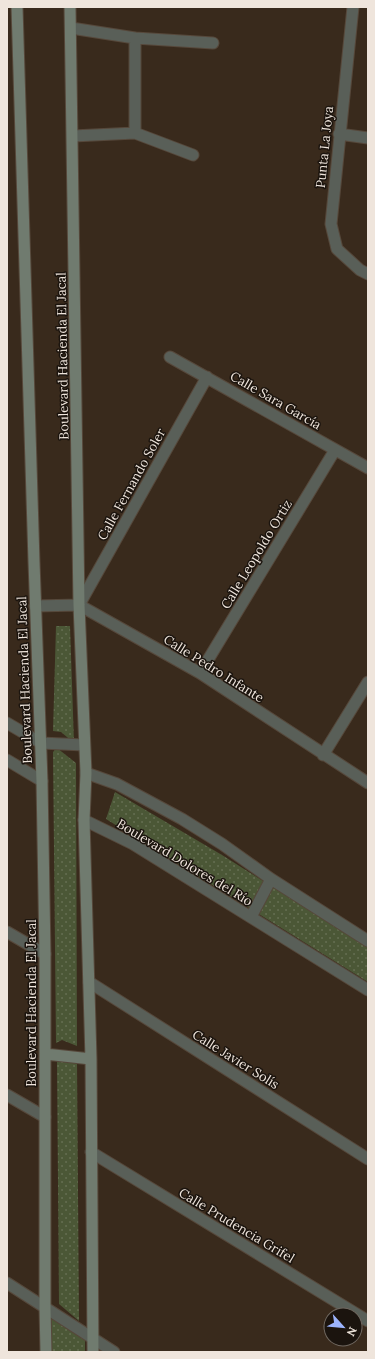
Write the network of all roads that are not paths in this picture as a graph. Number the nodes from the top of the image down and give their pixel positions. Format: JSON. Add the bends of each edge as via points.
{"nodes":[{"id":1,"x":18,"y":7,"type":"edge"},
{"id":2,"x":70,"y":7,"type":"edge"},
{"id":3,"x":353,"y":7,"type":"edge"},
{"id":4,"x":71,"y":28,"type":"junction"},
{"id":5,"x":135,"y":38,"type":"junction"},
{"id":6,"x":213,"y":43,"type":"dead end"},
{"id":7,"x":135,"y":133,"type":"junction"},
{"id":8,"x":339,"y":134,"type":"junction"},
{"id":9,"x":73,"y":136,"type":"junction"},
{"id":10,"x":368,"y":138,"type":"edge"},
{"id":11,"x":193,"y":155,"type":"dead end"},
{"id":12,"x":368,"y":274,"type":"edge"},
{"id":13,"x":170,"y":357,"type":"dead end"},
{"id":14,"x":207,"y":377,"type":"junction"},
{"id":15,"x":335,"y":450,"type":"junction"},
{"id":16,"x":368,"y":468,"type":"edge"},
{"id":17,"x":79,"y":605,"type":"junction"},
{"id":18,"x":35,"y":606,"type":"junction"},
{"id":19,"x":200,"y":673,"type":"junction"},
{"id":20,"x":368,"y":682,"type":"edge"},
{"id":21,"x":7,"y":722,"type":"edge"},
{"id":22,"x":41,"y":743,"type":"junction"},
{"id":23,"x":84,"y":745,"type":"junction"},
{"id":24,"x":323,"y":755,"type":"junction"},
{"id":25,"x":7,"y":760,"type":"edge"},
{"id":26,"x":86,"y":773,"type":"junction"},
{"id":27,"x":42,"y":781,"type":"junction"},
{"id":28,"x":368,"y":784,"type":"edge"},
{"id":29,"x":84,"y":820,"type":"junction"},
{"id":30,"x":271,"y":879,"type":"junction"},
{"id":31,"x":251,"y":917,"type":"junction"},
{"id":32,"x":7,"y":932,"type":"edge"},
{"id":33,"x":368,"y":942,"type":"edge"},
{"id":34,"x":45,"y":954,"type":"junction"},
{"id":35,"x":89,"y":982,"type":"junction"},
{"id":36,"x":368,"y":990,"type":"edge"},
{"id":37,"x":45,"y":1054,"type":"junction"},
{"id":38,"x":91,"y":1058,"type":"junction"},
{"id":39,"x":7,"y":1095,"type":"edge"},
{"id":40,"x":45,"y":1117,"type":"junction"},
{"id":41,"x":91,"y":1152,"type":"junction"},
{"id":42,"x":368,"y":1159,"type":"edge"},
{"id":43,"x":7,"y":1283,"type":"edge"},
{"id":44,"x":45,"y":1308,"type":"junction"},
{"id":45,"x":368,"y":1321,"type":"edge"},
{"id":46,"x":93,"y":1339,"type":"junction"},
{"id":47,"x":46,"y":1352,"type":"edge"},
{"id":48,"x":93,"y":1352,"type":"edge"},
{"id":49,"x":114,"y":1352,"type":"edge"}],
"edges":[{"from":1,"to":18,"type":"main road","name":"Boulevard Hacienda El Jacal"},
{"from":2,"to":4,"type":"main road","name":"Boulevard Hacienda El Jacal"},
{"from":3,"to":8,"type":"street","name":"Punta La Joya"},
{"from":4,"to":5,"type":"street"},
{"from":4,"to":9,"type":"main road","name":"Boulevard Hacienda El Jacal"},
{"from":5,"to":6,"type":"street"},
{"from":5,"to":7,"type":"street"},
{"from":7,"to":9,"type":"street"},
{"from":7,"to":11,"type":"street"},
{"from":8,"to":10,"type":"street"},
{"from":8,"to":12,"type":"street","name":"Punta La Joya","via":[[331,224],[337,249]]},
{"from":9,"to":17,"type":"main road","name":"Boulevard Hacienda El Jacal"},
{"from":13,"to":14,"type":"street","name":"Calle Sara García"},
{"from":14,"to":15,"type":"street","name":"Calle Sara García"},
{"from":14,"to":17,"type":"street","name":"Calle Fernando Soler"},
{"from":15,"to":16,"type":"street","name":"Calle Sara García"},
{"from":15,"to":19,"type":"street","name":"Calle Leopoldo Ortiz"},
{"from":17,"to":18,"type":"street"},
{"from":17,"to":19,"type":"street","name":"Calle Pedro Infante"},
{"from":17,"to":23,"type":"main road","name":"Boulevard Hacienda El Jacal"},
{"from":18,"to":22,"type":"main road","name":"Boulevard Hacienda El Jacal"},
{"from":19,"to":24,"type":"street","name":"Calle Pedro Infante"},
{"from":20,"to":24,"type":"street"},
{"from":21,"to":22,"type":"street"},
{"from":22,"to":23,"type":"street"},
{"from":22,"to":27,"type":"main road","name":"Boulevard Hacienda El Jacal"},
{"from":23,"to":26,"type":"main road","name":"Boulevard Hacienda El Jacal"},
{"from":24,"to":28,"type":"street","name":"Calle Pedro Infante"},
{"from":25,"to":27,"type":"street"},
{"from":26,"to":29,"type":"main road","name":"Boulevard Hacienda El Jacal"},
{"from":26,"to":30,"type":"street","via":[[117,784],[182,819]]},
{"from":27,"to":34,"type":"main road","name":"Boulevard Hacienda El Jacal"},
{"from":29,"to":31,"type":"street","name":"Boulevard Dolores del Río","via":[[133,844]]},
{"from":29,"to":35,"type":"main road","name":"Boulevard Hacienda El Jacal"},
{"from":30,"to":31,"type":"street","name":"Boulevard Dolores del Río"},
{"from":30,"to":33,"type":"street"},
{"from":31,"to":36,"type":"street","name":"Boulevard Dolores del Río"},
{"from":32,"to":34,"type":"street"},
{"from":34,"to":37,"type":"main road","name":"Boulevard Hacienda El Jacal"},
{"from":35,"to":38,"type":"main road","name":"Boulevard Hacienda El Jacal"},
{"from":35,"to":42,"type":"street","name":"Calle Javier Solís"},
{"from":37,"to":38,"type":"main road"},
{"from":37,"to":40,"type":"main road","name":"Boulevard Hacienda El Jacal"},
{"from":38,"to":41,"type":"main road","name":"Boulevard Hacienda El Jacal"},
{"from":39,"to":40,"type":"street"},
{"from":40,"to":44,"type":"main road","name":"Boulevard Hacienda El Jacal"},
{"from":41,"to":45,"type":"street","name":"Calle Prudencia Grifel"},
{"from":41,"to":46,"type":"main road","name":"Boulevard Hacienda El Jacal"},
{"from":43,"to":44,"type":"street"},
{"from":44,"to":46,"type":"street"},
{"from":44,"to":47,"type":"main road","name":"Boulevard Hacienda El Jacal"},
{"from":46,"to":48,"type":"main road","name":"Boulevard Hacienda El Jacal"},
{"from":46,"to":49,"type":"street"}]}
